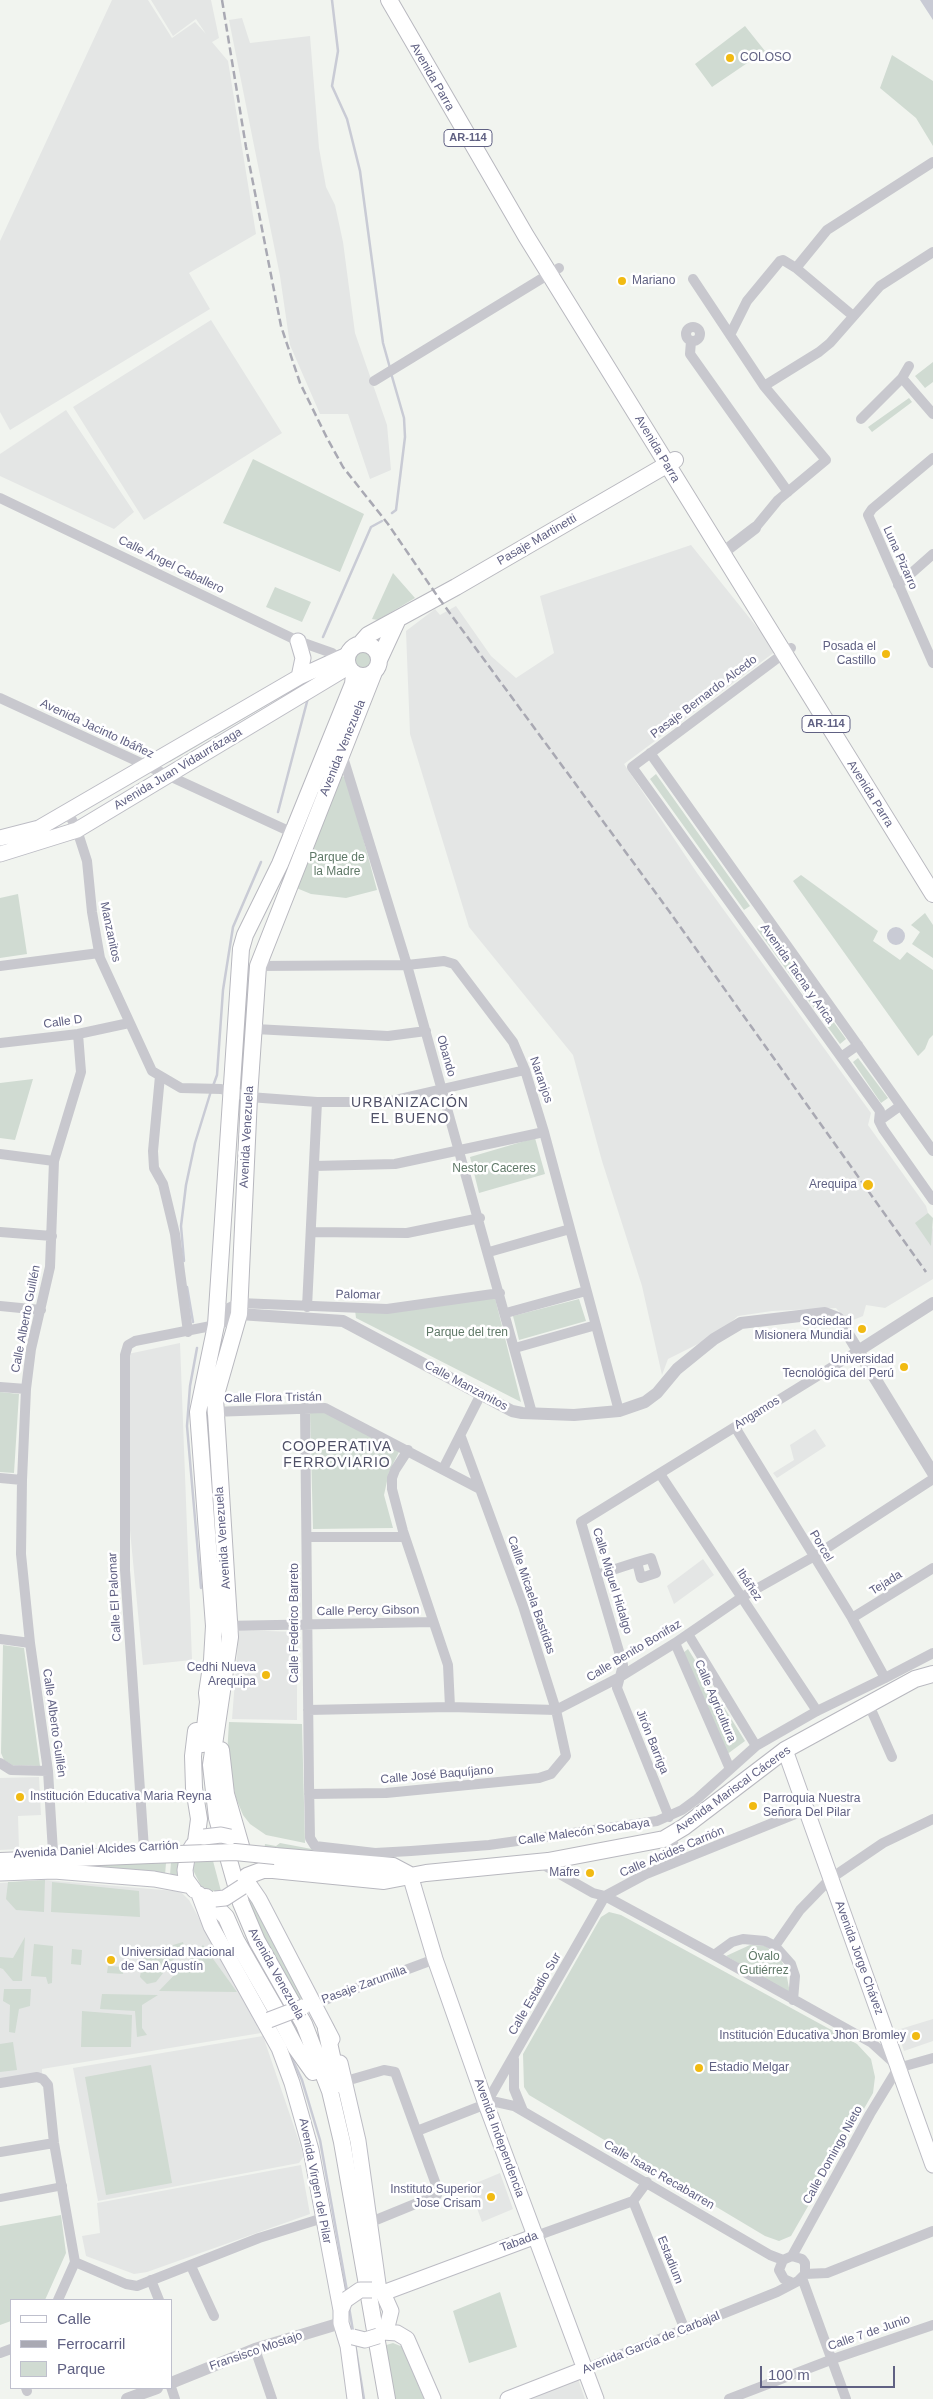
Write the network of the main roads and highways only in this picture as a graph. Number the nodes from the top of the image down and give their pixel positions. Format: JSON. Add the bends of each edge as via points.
{"nodes":[{"id":1,"x":389,"y":0,"type":"edge"},
{"id":2,"x":399,"y":0,"type":"edge"},
{"id":3,"x":555,"y":271,"type":"junction"},
{"id":4,"x":671,"y":462,"type":"junction"},
{"id":5,"x":398,"y":619,"type":"junction"},
{"id":6,"x":298,"y":641,"type":"road end"},
{"id":7,"x":787,"y":651,"type":"junction"},
{"id":8,"x":347,"y":658,"type":"junction"},
{"id":9,"x":376,"y":666,"type":"junction"},
{"id":10,"x":299,"y":677,"type":"junction"},
{"id":11,"x":196,"y":737,"type":"junction"},
{"id":12,"x":335,"y":747,"type":"junction"},
{"id":13,"x":205,"y":753,"type":"junction"},
{"id":14,"x":0,"y":838,"type":"edge"},
{"id":15,"x":0,"y":854,"type":"edge"},
{"id":16,"x":933,"y":875,"type":"edge"},
{"id":17,"x":933,"y":894,"type":"edge"},
{"id":18,"x":206,"y":1412,"type":"junction"},
{"id":19,"x":933,"y":1674,"type":"edge"},
{"id":20,"x":214,"y":1694,"type":"junction"},
{"id":21,"x":785,"y":1750,"type":"junction"},
{"id":22,"x":197,"y":1842,"type":"junction"},
{"id":23,"x":236,"y":1842,"type":"junction"},
{"id":24,"x":0,"y":1855,"type":"edge"},
{"id":25,"x":148,"y":1855,"type":"junction"},
{"id":26,"x":0,"y":1861,"type":"edge"},
{"id":27,"x":543,"y":1861,"type":"joint"},
{"id":28,"x":0,"y":1866,"type":"edge"},
{"id":29,"x":0,"y":1873,"type":"edge"},
{"id":30,"x":406,"y":1875,"type":"junction"},
{"id":31,"x":245,"y":1881,"type":"junction"},
{"id":32,"x":203,"y":1894,"type":"junction"},
{"id":33,"x":308,"y":2006,"type":"junction"},
{"id":34,"x":267,"y":2020,"type":"junction"},
{"id":35,"x":326,"y":2029,"type":"junction"},
{"id":36,"x":313,"y":2072,"type":"junction"},
{"id":37,"x":933,"y":2165,"type":"edge"},
{"id":38,"x":536,"y":2236,"type":"junction"},
{"id":39,"x":375,"y":2288,"type":"junction"},
{"id":40,"x":345,"y":2320,"type":"junction"},
{"id":41,"x":380,"y":2334,"type":"junction"},
{"id":42,"x":585,"y":2369,"type":"junction"},
{"id":43,"x":355,"y":2399,"type":"edge"},
{"id":44,"x":376,"y":2399,"type":"edge"},
{"id":45,"x":387,"y":2399,"type":"edge"},
{"id":46,"x":433,"y":2399,"type":"edge"},
{"id":47,"x":508,"y":2399,"type":"edge"},
{"id":48,"x":596,"y":2399,"type":"edge"}],
"edges":[{"from":1,"to":3,"type":"main road","name":"Avenida Parra","number":"AR-114","via":[[448,105]]},
{"from":2,"to":3,"type":"main road","name":"Avenida Parra","number":"AR-114"},
{"from":3,"to":4,"type":"main road","name":"Avenida Parra","number":"AR-114"},
{"from":4,"to":5,"type":"main road","name":"Pasaje Martinetti"},
{"from":4,"to":7,"type":"main road","name":"Avenida Parra","number":"AR-114"},
{"from":5,"to":8,"type":"main road","name":"Pasaje Martinetti","via":[[368,635]]},
{"from":5,"to":9,"type":"main road"},
{"from":6,"to":10,"type":"main road","via":[[303,658]]},
{"from":7,"to":16,"type":"main road","name":"Avenida Parra","number":"AR-114"},
{"from":7,"to":17,"type":"main road","name":"Avenida Parra","number":"AR-114"},
{"from":8,"to":9,"type":"main road","via":[[362,676]]},
{"from":8,"to":9,"type":"main road","via":[[372,646],[378,654]]},
{"from":8,"to":10,"type":"main road","name":"Avenida Juan Vidaurrázaga"},
{"from":8,"to":12,"type":"main road","name":"Avenida Venezuela","via":[[353,684]]},
{"from":8,"to":13,"type":"main road","name":"Avenida Juan Vidaurrázaga"},
{"from":9,"to":12,"type":"main road","name":"Avenida Venezuela"},
{"from":10,"to":11,"type":"main road","name":"Avenida Juan Vidaurrázaga"},
{"from":11,"to":13,"type":"main road"},
{"from":11,"to":14,"type":"main road","name":"Avenida Juan Vidaurrázaga","via":[[38,828]]},
{"from":12,"to":18,"type":"main road","name":"Avenida Venezuela","via":[[258,966],[239,1309],[215,1398]]},
{"from":12,"to":18,"type":"main road","name":"Avenida Venezuela","via":[[292,833],[241,950],[226,1090]]},
{"from":13,"to":15,"type":"main road","name":"Avenida Juan Vidaurrázaga","via":[[77,830]]},
{"from":18,"to":20,"type":"main road","name":"Avenida Venezuela","via":[[221,1626]]},
{"from":19,"to":21,"type":"main road","name":"Avenida Mariscal Cáceres","via":[[915,1679]]},
{"from":20,"to":22,"type":"main road","via":[[196,1729],[193,1756],[199,1818]]},
{"from":20,"to":23,"type":"main road","via":[[226,1794]]},
{"from":20,"to":36,"type":"main road","name":"Avenida Venezuela","via":[[208,1702],[201,1766],[208,1825],[239,1926],[291,2022]]},
{"from":20,"to":39,"type":"main road","name":"Avenida Venezuela","via":[[211,1765],[217,1818],[249,1924],[293,2002],[322,2068]]},
{"from":21,"to":27,"type":"main road","name":"Avenida Mariscal Cáceres","via":[[670,1836],[635,1846]]},
{"from":21,"to":37,"type":"main road","name":"Avenida Jorge Chávez"},
{"from":22,"to":23,"type":"main road","bridge":true,"via":[[221,1835]]},
{"from":22,"to":25,"type":"main road","name":"Avenida Daniel Alcides Carrión"},
{"from":22,"to":32,"type":"main road","via":[[184,1870]]},
{"from":23,"to":31,"type":"main road","via":[[248,1861]]},
{"from":24,"to":25,"type":"main road","name":"Avenida Daniel Alcides Carrión","via":[[53,1852]]},
{"from":25,"to":26,"type":"main road"},
{"from":25,"to":28,"type":"main road"},
{"from":25,"to":30,"type":"main road","bridge":true,"via":[[235,1852],[274,1858],[393,1866]]},
{"from":27,"to":30,"type":"main road","name":"Calle Malecón Socabaya"},
{"from":29,"to":32,"type":"main road","name":"Avenida Daniel Alcides Carrión","via":[[73,1872],[154,1878]]},
{"from":30,"to":31,"type":"main road","name":"Calle Malecón Socabaya","via":[[384,1881],[263,1870]]},
{"from":30,"to":38,"type":"main road","name":"Avenida Independencia"},
{"from":31,"to":32,"type":"main road","bridge":true,"via":[[226,1898]]},
{"from":31,"to":33,"type":"main road","name":"Avenida Venezuela","via":[[259,1899]]},
{"from":32,"to":34,"type":"main road","name":"Avenida Virgen del Pilar","via":[[211,1926]]},
{"from":32,"to":36,"type":"main road","via":[[226,1917],[296,2048]]},
{"from":33,"to":34,"type":"main road","name":"Pasaje Zarumilla","bridge":true},
{"from":33,"to":35,"type":"main road","name":"Avenida Venezuela"},
{"from":34,"to":40,"type":"main road","name":"Avenida Virgen del Pilar","via":[[305,2122]]},
{"from":35,"to":39,"type":"main road","via":[[347,2122]]},
{"from":35,"to":39,"type":"main road","name":"Avenida Venezuela","via":[[346,2081],[358,2141],[371,2222]]},
{"from":36,"to":44,"type":"main road","name":"Avenida Venezuela","via":[[332,2147]]},
{"from":38,"to":39,"type":"main road","name":"Tabada"},
{"from":38,"to":42,"type":"main road","name":"Avenida Independencia"},
{"from":39,"to":40,"type":"main road","bridge":true,"via":[[360,2290]]},
{"from":39,"to":41,"type":"main road","via":[[391,2311],[390,2319]]},
{"from":39,"to":45,"type":"main road","name":"Avenida Venezuela"},
{"from":40,"to":41,"type":"main road","bridge":true,"via":[[365,2340]]},
{"from":40,"to":43,"type":"main road","name":"Avenida Virgen del Pilar"},
{"from":41,"to":46,"type":"main road","via":[[397,2333],[407,2339]]},
{"from":42,"to":47,"type":"main road","name":"Avenida García de Carbajal"},
{"from":42,"to":48,"type":"main road","name":"Avenida Independencia"}]}
